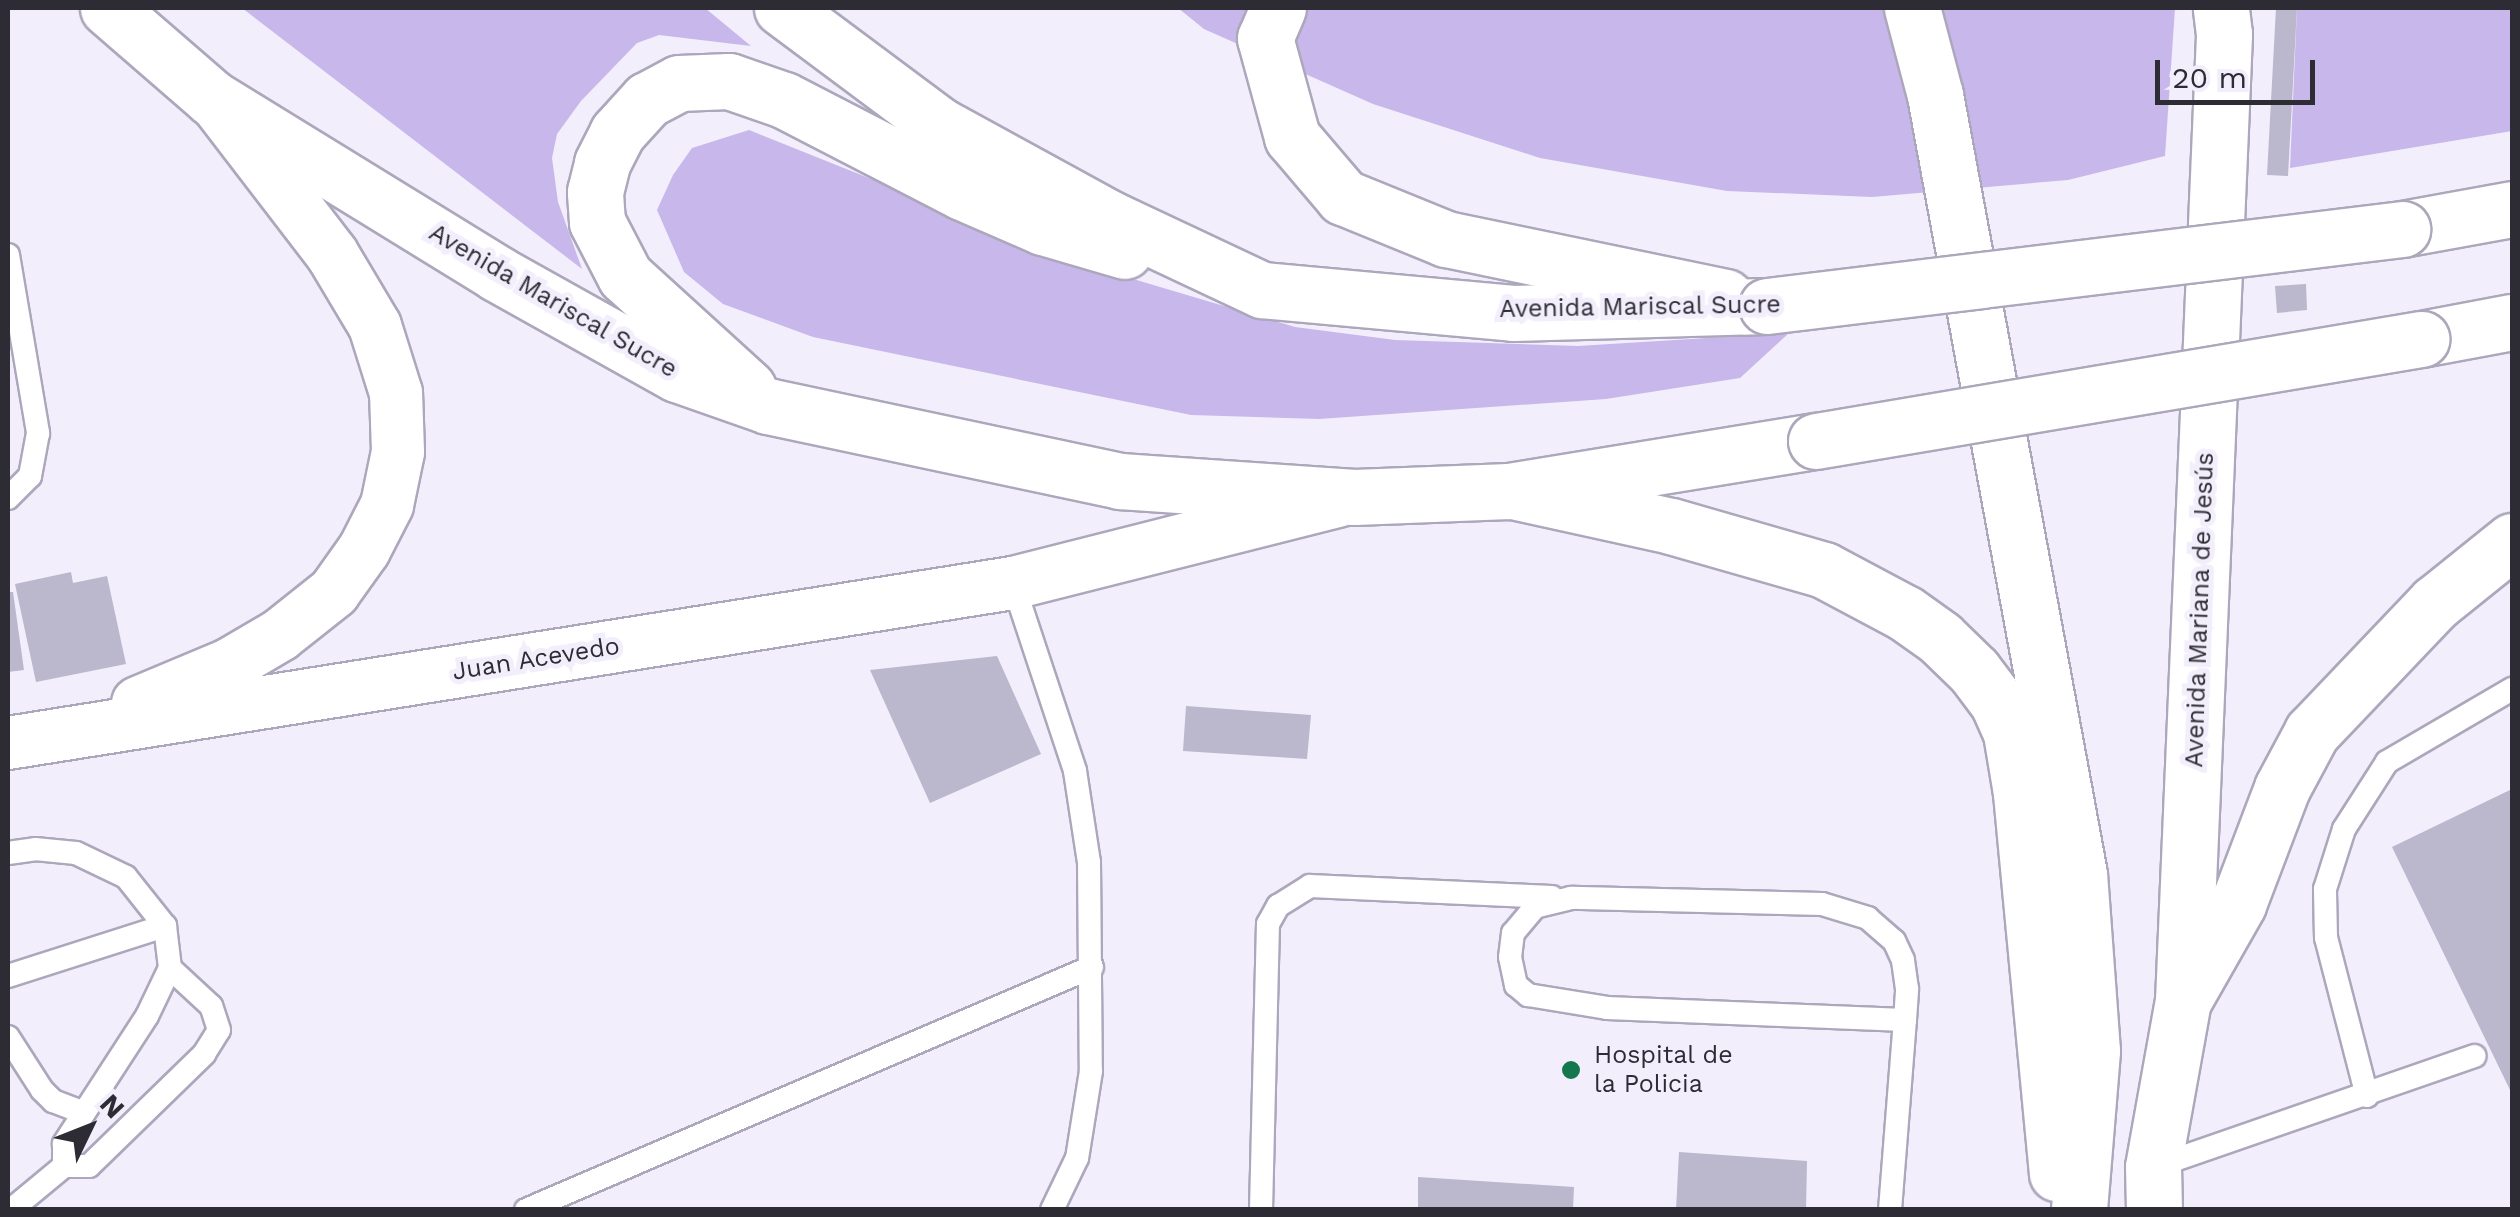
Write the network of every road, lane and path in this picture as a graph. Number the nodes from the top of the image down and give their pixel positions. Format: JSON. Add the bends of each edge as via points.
{"nodes":[{"id":1,"x":108,"y":8,"type":"edge"},
{"id":2,"x":782,"y":8,"type":"edge"},
{"id":3,"x":1278,"y":8,"type":"edge"},
{"id":4,"x":1912,"y":8,"type":"edge"},
{"id":5,"x":2221,"y":8,"type":"edge"},
{"id":6,"x":212,"y":98,"type":"junction"},
{"id":7,"x":2512,"y":209,"type":"edge"},
{"id":8,"x":8,"y":255,"type":"edge"},
{"id":9,"x":1262,"y":290,"type":"junction"},
{"id":10,"x":1768,"y":306,"type":"junction"},
{"id":11,"x":2512,"y":322,"type":"edge"},
{"id":12,"x":768,"y":406,"type":"junction"},
{"id":13,"x":1509,"y":490,"type":"junction"},
{"id":14,"x":1354,"y":496,"type":"junction"},
{"id":15,"x":8,"y":498,"type":"edge"},
{"id":16,"x":2512,"y":540,"type":"edge"},
{"id":17,"x":1013,"y":583,"type":"junction"},
{"id":18,"x":2512,"y":689,"type":"edge"},
{"id":19,"x":33,"y":740,"type":"edge"},
{"id":20,"x":8,"y":853,"type":"edge"},
{"id":21,"x":1571,"y":898,"type":"junction"},
{"id":22,"x":165,"y":926,"type":"junction"},
{"id":23,"x":1092,"y":967,"type":"junction"},
{"id":24,"x":170,"y":968,"type":"junction"},
{"id":25,"x":8,"y":976,"type":"edge"},
{"id":26,"x":2183,"y":1001,"type":"junction"},
{"id":27,"x":1905,"y":1020,"type":"junction"},
{"id":28,"x":8,"y":1037,"type":"edge"},
{"id":29,"x":2474,"y":1056,"type":"dead end"},
{"id":30,"x":2367,"y":1096,"type":"junction"},
{"id":31,"x":84,"y":1113,"type":"junction"},
{"id":32,"x":64,"y":1166,"type":"junction"},
{"id":33,"x":2154,"y":1188,"type":"edge"},
{"id":34,"x":11,"y":1210,"type":"edge"},
{"id":35,"x":526,"y":1210,"type":"edge"},
{"id":36,"x":1052,"y":1210,"type":"edge"},
{"id":37,"x":1261,"y":1210,"type":"edge"},
{"id":38,"x":1890,"y":1210,"type":"edge"},
{"id":39,"x":2060,"y":1210,"type":"edge"},
{"id":40,"x":2079,"y":1210,"type":"edge"}],
"edges":[{"from":1,"to":6,"type":"main road","name":"Avenida Mariscal Sucre"},
{"from":2,"to":9,"type":"main road","name":"Avenida Mariscal Sucre","via":[[939,124]]},
{"from":3,"to":10,"type":"main road","via":[[1265,38],[1292,138],[1343,196],[1446,240]]},
{"from":4,"to":40,"type":"main road","via":[[1938,114],[2079,874],[2092,1050]]},
{"from":5,"to":26,"type":"main road","name":"Avenida Mariana de Jesús"},
{"from":6,"to":12,"type":"main road","name":"Avenida Mariscal Sucre","via":[[596,330],[677,374]]},
{"from":6,"to":19,"type":"street","name":"Juan Acevedo","via":[[332,254],[375,326],[396,393],[398,452],[386,505],[334,592],[280,635],[229,665]]},
{"from":7,"to":10,"type":"main road","name":"Avenida Mariscal Sucre","bridge":true,"via":[[2402,229]]},
{"from":8,"to":15,"type":"lane","via":[[38,433],[30,476]]},
{"from":9,"to":10,"type":"main road","name":"Avenida Mariscal Sucre","via":[[1513,313]]},
{"from":9,"to":12,"type":"main road","via":[[1044,227],[784,100],[729,81],[679,83],[647,100],[617,133],[595,192],[597,222],[625,276]]},
{"from":11,"to":13,"type":"main road","name":"Avenida Mariscal Sucre","bridge":true},
{"from":12,"to":14,"type":"main road","name":"Avenida Mariscal Sucre","via":[[1120,481]]},
{"from":13,"to":14,"type":"main road","name":"Avenida Mariscal Sucre"},
{"from":13,"to":39,"type":"main road","via":[[1824,570],[1940,638],[1997,701],[2012,734],[2022,794]]},
{"from":14,"to":17,"type":"street","name":"Avenida Mariscal Sucre"},
{"from":16,"to":26,"type":"main road","via":[[2425,612],[2312,732],[2282,788],[2238,904]]},
{"from":17,"to":19,"type":"street","name":"Juan Acevedo"},
{"from":17,"to":23,"type":"lane","via":[[1075,771],[1089,862]]},
{"from":18,"to":30,"type":"lane","via":[[2386,762],[2344,829],[2326,889],[2326,938]]},
{"from":20,"to":22,"type":"lane","via":[[76,853],[126,877]]},
{"from":21,"to":27,"type":"lane","via":[[1822,904],[1868,918],[1894,941],[1903,960]]},
{"from":21,"to":27,"type":"lane","via":[[1535,908],[1513,933],[1516,984],[1528,995],[1607,1008]]},
{"from":21,"to":37,"type":"lane","via":[[1310,886],[1278,906],[1268,924]]},
{"from":22,"to":24,"type":"lane"},
{"from":22,"to":25,"type":"lane"},
{"from":23,"to":35,"type":"lane"},
{"from":23,"to":36,"type":"lane","via":[[1092,1071],[1084,1127]]},
{"from":24,"to":31,"type":"lane"},
{"from":24,"to":32,"type":"lane","via":[[211,1006],[219,1030],[169,1092],[89,1166]]},
{"from":26,"to":33,"type":"main road","name":"Avenida Mariana de Jesús"},
{"from":27,"to":38,"type":"lane"},
{"from":28,"to":31,"type":"lane","via":[[42,1090]]},
{"from":29,"to":30,"type":"lane"},
{"from":30,"to":33,"type":"lane"},
{"from":31,"to":32,"type":"lane","via":[[64,1144]]},
{"from":32,"to":34,"type":"lane"}]}
